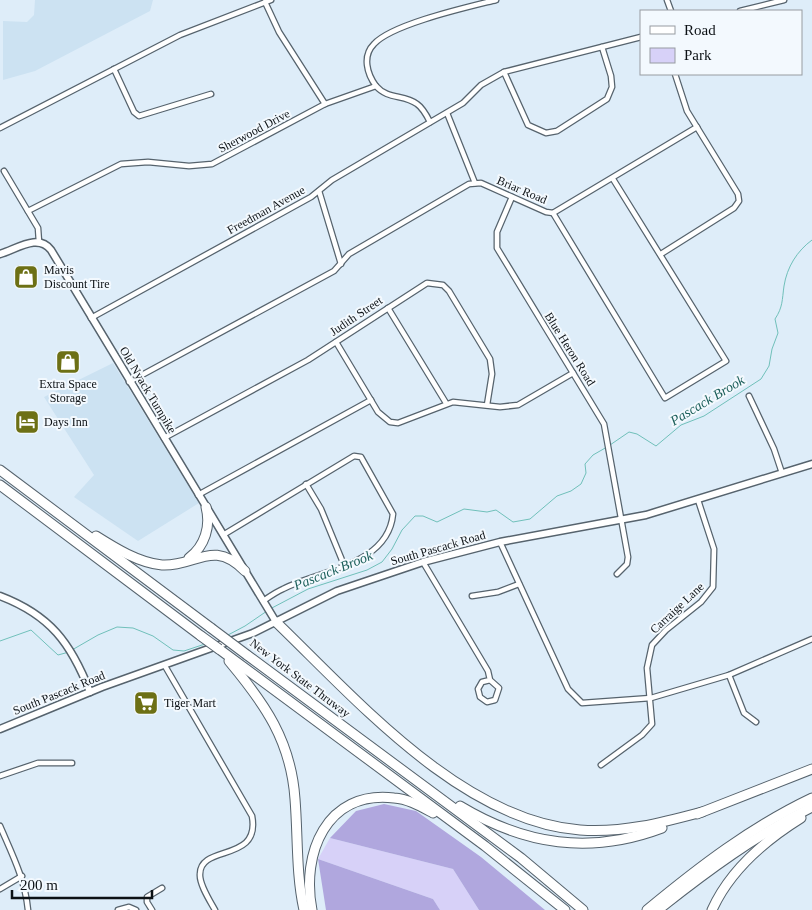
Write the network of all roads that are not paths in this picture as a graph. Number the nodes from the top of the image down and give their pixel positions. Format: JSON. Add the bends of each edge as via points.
{"nodes":[{"id":1,"x":271,"y":0,"type":"edge"},
{"id":2,"x":496,"y":0,"type":"edge"},
{"id":3,"x":784,"y":0,"type":"edge"},
{"id":4,"x":265,"y":2,"type":"junction"},
{"id":5,"x":744,"y":10,"type":"edge"},
{"id":6,"x":640,"y":37,"type":"edge"},
{"id":7,"x":602,"y":47,"type":"junction"},
{"id":8,"x":114,"y":69,"type":"junction"},
{"id":9,"x":504,"y":72,"type":"junction"},
{"id":10,"x":675,"y":75,"type":"edge"},
{"id":11,"x":376,"y":86,"type":"junction"},
{"id":12,"x":211,"y":94,"type":"dead end"},
{"id":13,"x":325,"y":104,"type":"junction"},
{"id":14,"x":448,"y":112,"type":"junction"},
{"id":15,"x":430,"y":122,"type":"junction"},
{"id":16,"x":0,"y":128,"type":"edge"},
{"id":17,"x":697,"y":128,"type":"junction"},
{"id":18,"x":4,"y":171,"type":"dead end"},
{"id":19,"x":613,"y":179,"type":"junction"},
{"id":20,"x":475,"y":182,"type":"junction"},
{"id":21,"x":319,"y":191,"type":"junction"},
{"id":22,"x":512,"y":197,"type":"junction"},
{"id":23,"x":28,"y":212,"type":"junction"},
{"id":24,"x":553,"y":213,"type":"junction"},
{"id":25,"x":39,"y":242,"type":"junction"},
{"id":26,"x":0,"y":254,"type":"edge"},
{"id":27,"x":661,"y":254,"type":"junction"},
{"id":28,"x":341,"y":264,"type":"junction"},
{"id":29,"x":388,"y":308,"type":"junction"},
{"id":30,"x":91,"y":318,"type":"junction"},
{"id":31,"x":336,"y":342,"type":"junction"},
{"id":32,"x":573,"y":373,"type":"junction"},
{"id":33,"x":129,"y":382,"type":"junction"},
{"id":34,"x":749,"y":396,"type":"dead end"},
{"id":35,"x":371,"y":400,"type":"junction"},
{"id":36,"x":446,"y":404,"type":"junction"},
{"id":37,"x":487,"y":405,"type":"junction"},
{"id":38,"x":164,"y":438,"type":"junction"},
{"id":39,"x":812,"y":464,"type":"edge"},
{"id":40,"x":0,"y":470,"type":"edge"},
{"id":41,"x":782,"y":473,"type":"junction"},
{"id":42,"x":306,"y":484,"type":"junction"},
{"id":43,"x":0,"y":485,"type":"edge"},
{"id":44,"x":28,"y":492,"type":"junction"},
{"id":45,"x":198,"y":495,"type":"junction"},
{"id":46,"x":698,"y":500,"type":"junction"},
{"id":47,"x":206,"y":507,"type":"junction"},
{"id":48,"x":622,"y":520,"type":"junction"},
{"id":49,"x":223,"y":534,"type":"junction"},
{"id":50,"x":500,"y":542,"type":"junction"},
{"id":51,"x":423,"y":562,"type":"junction"},
{"id":52,"x":176,"y":564,"type":"junction"},
{"id":53,"x":344,"y":565,"type":"junction"},
{"id":54,"x":245,"y":571,"type":"junction"},
{"id":55,"x":617,"y":574,"type":"dead end"},
{"id":56,"x":519,"y":584,"type":"junction"},
{"id":57,"x":0,"y":596,"type":"edge"},
{"id":58,"x":472,"y":596,"type":"dead end"},
{"id":59,"x":264,"y":604,"type":"junction"},
{"id":60,"x":276,"y":622,"type":"junction"},
{"id":61,"x":812,"y":639,"type":"edge"},
{"id":62,"x":165,"y":666,"type":"junction"},
{"id":63,"x":238,"y":667,"type":"junction"},
{"id":64,"x":729,"y":676,"type":"junction"},
{"id":65,"x":490,"y":680,"type":"junction"},
{"id":66,"x":90,"y":692,"type":"junction"},
{"id":67,"x":651,"y":698,"type":"junction"},
{"id":68,"x":756,"y":722,"type":"dead end"},
{"id":69,"x":0,"y":729,"type":"edge"},
{"id":70,"x":72,"y":763,"type":"dead end"},
{"id":71,"x":601,"y":765,"type":"dead end"},
{"id":72,"x":812,"y":769,"type":"edge"},
{"id":73,"x":0,"y":776,"type":"edge"},
{"id":74,"x":420,"y":783,"type":"junction"},
{"id":75,"x":812,"y":798,"type":"edge"},
{"id":76,"x":812,"y":807,"type":"edge"},
{"id":77,"x":702,"y":812,"type":"junction"},
{"id":78,"x":812,"y":812,"type":"edge"},
{"id":79,"x":454,"y":823,"type":"junction"},
{"id":80,"x":0,"y":826,"type":"edge"},
{"id":81,"x":22,"y":876,"type":"junction"},
{"id":82,"x":162,"y":888,"type":"dead end"},
{"id":83,"x":0,"y":889,"type":"edge"},
{"id":84,"x":28,"y":910,"type":"edge"},
{"id":85,"x":118,"y":910,"type":"edge"},
{"id":86,"x":136,"y":910,"type":"edge"},
{"id":87,"x":152,"y":910,"type":"edge"},
{"id":88,"x":214,"y":910,"type":"edge"},
{"id":89,"x":304,"y":910,"type":"edge"},
{"id":90,"x":312,"y":910,"type":"edge"},
{"id":91,"x":565,"y":910,"type":"edge"},
{"id":92,"x":583,"y":910,"type":"edge"},
{"id":93,"x":647,"y":910,"type":"edge"},
{"id":94,"x":658,"y":910,"type":"edge"},
{"id":95,"x":712,"y":910,"type":"edge"}],
"edges":[{"from":1,"to":4,"type":"street"},
{"from":2,"to":11,"type":"street","via":[[432,17],[382,37],[367,54],[367,66]]},
{"from":3,"to":5,"type":"street"},
{"from":4,"to":8,"type":"street","via":[[180,35]]},
{"from":4,"to":13,"type":"street","via":[[278,32]]},
{"from":6,"to":7,"type":"street","name":"Freedman Avenue"},
{"from":7,"to":9,"type":"street","name":"Freedman Avenue"},
{"from":7,"to":9,"type":"street","via":[[611,76],[612,87],[607,99],[557,130],[546,133],[528,125]]},
{"from":8,"to":12,"type":"street","via":[[134,112],[139,116]]},
{"from":8,"to":16,"type":"street"},
{"from":9,"to":14,"type":"street","name":"Freedman Avenue","via":[[481,85],[463,103]]},
{"from":10,"to":17,"type":"street","via":[[680,95]]},
{"from":11,"to":13,"type":"street","name":"Sherwood Drive"},
{"from":11,"to":15,"type":"street","via":[[390,97],[419,104]]},
{"from":13,"to":23,"type":"street","name":"Sherwood Drive","via":[[212,164],[121,164]]},
{"from":14,"to":15,"type":"street","name":"Freedman Avenue"},
{"from":14,"to":20,"type":"street"},
{"from":15,"to":21,"type":"street","name":"Freedman Avenue"},
{"from":17,"to":19,"type":"street","name":"Briar Road"},
{"from":17,"to":27,"type":"street","via":[[738,194],[739,201],[734,208]]},
{"from":18,"to":23,"type":"street"},
{"from":19,"to":24,"type":"street","name":"Briar Road"},
{"from":19,"to":27,"type":"street"},
{"from":20,"to":22,"type":"street","name":"Briar Road"},
{"from":20,"to":28,"type":"street","via":[[349,254]]},
{"from":21,"to":28,"type":"street"},
{"from":21,"to":30,"type":"street","name":"Freedman Avenue"},
{"from":22,"to":24,"type":"street","name":"Briar Road"},
{"from":22,"to":32,"type":"street","name":"Blue Heron Road","via":[[497,232],[497,248]]},
{"from":23,"to":25,"type":"street","via":[[38,228]]},
{"from":24,"to":27,"type":"street","via":[[665,398],[726,360]]},
{"from":25,"to":26,"type":"street"},
{"from":25,"to":30,"type":"street","name":"Old Nyack Turnpike","via":[[53,252]]},
{"from":28,"to":33,"type":"street","via":[[334,271]]},
{"from":29,"to":31,"type":"street","name":"Judith Street"},
{"from":29,"to":36,"type":"street"},
{"from":29,"to":37,"type":"street","name":"Judith Street","via":[[427,283],[443,285],[490,359],[492,374]]},
{"from":30,"to":33,"type":"street","name":"Old Nyack Turnpike"},
{"from":31,"to":35,"type":"street"},
{"from":31,"to":38,"type":"street","name":"Judith Street"},
{"from":32,"to":37,"type":"street","via":[[518,405]]},
{"from":32,"to":48,"type":"street","name":"Blue Heron Road","via":[[600,416]]},
{"from":33,"to":38,"type":"street","name":"Old Nyack Turnpike"},
{"from":34,"to":41,"type":"street"},
{"from":35,"to":36,"type":"street","via":[[384,418],[398,423]]},
{"from":35,"to":45,"type":"street"},
{"from":36,"to":37,"type":"street"},
{"from":38,"to":45,"type":"street","name":"Old Nyack Turnpike"},
{"from":39,"to":41,"type":"street","name":"South Pascack Road"},
{"from":40,"to":44,"type":"highway","name":"New York State Thruway"},
{"from":41,"to":46,"type":"street","name":"South Pascack Road"},
{"from":42,"to":49,"type":"street"},
{"from":42,"to":53,"type":"street","via":[[321,509]]},
{"from":42,"to":53,"type":"street","via":[[358,455],[392,510],[392,520],[378,545],[361,558]]},
{"from":43,"to":63,"type":"highway","name":"New York State Thruway","bridge":true,"via":[[219,649]]},
{"from":44,"to":52,"type":"highway","via":[[120,550],[154,563]]},
{"from":44,"to":74,"type":"highway","name":"New York State Thruway","bridge":true},
{"from":45,"to":47,"type":"street","name":"Old Nyack Turnpike"},
{"from":46,"to":48,"type":"street","name":"South Pascack Road"},
{"from":46,"to":67,"type":"street","name":"Carraige Lane","via":[[714,549],[713,587],[701,602],[652,645],[648,668]]},
{"from":47,"to":49,"type":"street","name":"Old Nyack Turnpike"},
{"from":47,"to":52,"type":"highway","via":[[208,525],[203,542],[192,556]]},
{"from":48,"to":50,"type":"street","name":"South Pascack Road"},
{"from":48,"to":55,"type":"street","name":"Blue Heron Road","via":[[628,556],[627,564]]},
{"from":49,"to":54,"type":"street","name":"Old Nyack Turnpike"},
{"from":50,"to":51,"type":"street","name":"South Pascack Road"},
{"from":50,"to":56,"type":"street"},
{"from":51,"to":60,"type":"street","name":"South Pascack Road","via":[[330,594]]},
{"from":51,"to":65,"type":"street","via":[[488,671]]},
{"from":52,"to":54,"type":"highway","via":[[212,555],[232,561]]},
{"from":53,"to":59,"type":"street","via":[[283,588]]},
{"from":54,"to":59,"type":"street","name":"Old Nyack Turnpike"},
{"from":56,"to":58,"type":"street","via":[[498,592]]},
{"from":56,"to":67,"type":"street","via":[[574,697],[582,703]]},
{"from":57,"to":66,"type":"street","via":[[36,613],[55,630],[73,653]]},
{"from":59,"to":60,"type":"street","name":"Old Nyack Turnpike"},
{"from":60,"to":62,"type":"street","name":"South Pascack Road"},
{"from":60,"to":77,"type":"highway","via":[[409,748],[468,789],[513,813],[563,828],[603,831],[643,827]]},
{"from":61,"to":64,"type":"street"},
{"from":62,"to":66,"type":"street","name":"South Pascack Road"},
{"from":62,"to":88,"type":"street","via":[[252,816],[255,828],[244,846],[202,865],[199,875]]},
{"from":63,"to":79,"type":"highway","name":"New York State Thruway"},
{"from":63,"to":89,"type":"highway","via":[[267,709],[287,755],[294,789]]},
{"from":64,"to":67,"type":"street"},
{"from":64,"to":68,"type":"street","via":[[744,713]]},
{"from":65,"to":65,"type":"street","via":[[482,682],[478,689],[480,697],[487,702],[495,700],[500,692],[497,684]]},
{"from":66,"to":69,"type":"street","name":"South Pascack Road"},
{"from":67,"to":71,"type":"street","name":"Carraige Lane","via":[[652,724],[648,730]]},
{"from":70,"to":73,"type":"street","via":[[38,763]]},
{"from":72,"to":77,"type":"highway"},
{"from":74,"to":77,"type":"highway","via":[[502,829],[562,842],[620,840]]},
{"from":74,"to":92,"type":"highway","name":"New York State Thruway","via":[[521,858]]},
{"from":75,"to":93,"type":"highway","via":[[769,820],[726,848]]},
{"from":76,"to":94,"type":"highway","via":[[730,854]]},
{"from":78,"to":95,"type":"highway","via":[[747,860]]},
{"from":79,"to":90,"type":"highway","via":[[413,803],[392,797],[370,799],[344,810],[324,828],[314,847],[309,876]]},
{"from":79,"to":91,"type":"highway","name":"New York State Thruway"},
{"from":80,"to":81,"type":"street"},
{"from":81,"to":83,"type":"street"},
{"from":81,"to":84,"type":"street"},
{"from":82,"to":87,"type":"street","via":[[147,897]]},
{"from":85,"to":86,"type":"street","via":[[129,906]]}]}
